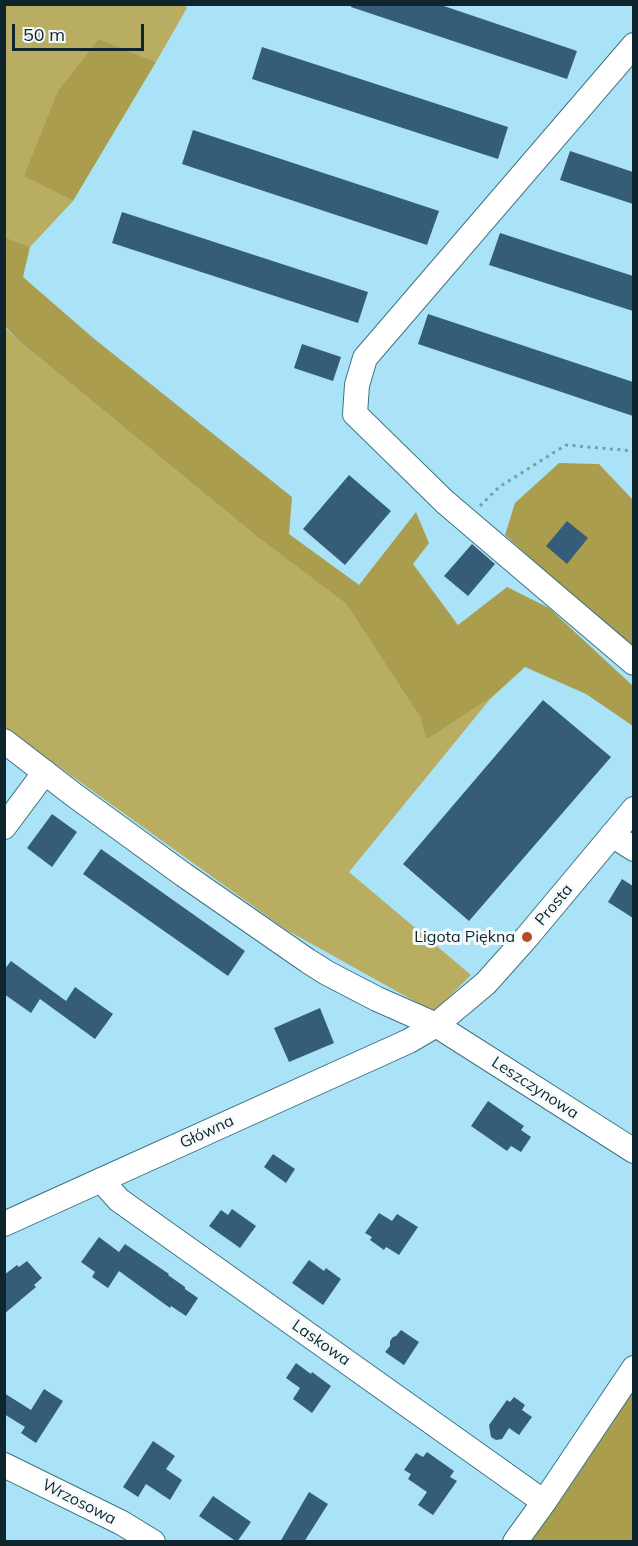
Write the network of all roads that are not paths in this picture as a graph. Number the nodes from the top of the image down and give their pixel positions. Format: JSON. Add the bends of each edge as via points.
{"nodes":[{"id":1,"x":633,"y":45,"type":"edge"},
{"id":2,"x":633,"y":663,"type":"edge"},
{"id":3,"x":4,"y":741,"type":"edge"},
{"id":4,"x":45,"y":772,"type":"junction"},
{"id":5,"x":633,"y":809,"type":"edge"},
{"id":6,"x":4,"y":827,"type":"edge"},
{"id":7,"x":612,"y":835,"type":"junction"},
{"id":8,"x":633,"y":849,"type":"edge"},
{"id":9,"x":436,"y":1025,"type":"junction"},
{"id":10,"x":409,"y":1041,"type":"joint"},
{"id":11,"x":633,"y":1151,"type":"edge"},
{"id":12,"x":102,"y":1180,"type":"junction"},
{"id":13,"x":4,"y":1224,"type":"edge"},
{"id":14,"x":633,"y":1368,"type":"edge"},
{"id":15,"x":4,"y":1465,"type":"edge"},
{"id":16,"x":544,"y":1502,"type":"junction"},
{"id":17,"x":153,"y":1542,"type":"edge"},
{"id":18,"x":515,"y":1542,"type":"edge"}],
"edges":[{"from":1,"to":2,"type":"street","via":[[365,358],[357,385],[355,414],[445,502]]},
{"from":3,"to":4,"type":"street","name":"Leszczynowa"},
{"from":4,"to":6,"type":"street"},
{"from":4,"to":9,"type":"street","name":"Leszczynowa","via":[[317,967]]},
{"from":5,"to":7,"type":"street","name":"Prosta"},
{"from":7,"to":8,"type":"street"},
{"from":7,"to":9,"type":"street","name":"Prosta","via":[[486,982]]},
{"from":9,"to":10,"type":"street","name":"Prosta"},
{"from":9,"to":11,"type":"street","name":"Leszczynowa"},
{"from":10,"to":12,"type":"street","name":"Główna"},
{"from":12,"to":13,"type":"street","name":"Główna"},
{"from":12,"to":16,"type":"street","name":"Laskowa","via":[[119,1200]]},
{"from":14,"to":16,"type":"street"},
{"from":15,"to":17,"type":"street","name":"Wrzosowa"},
{"from":16,"to":18,"type":"street"}]}
